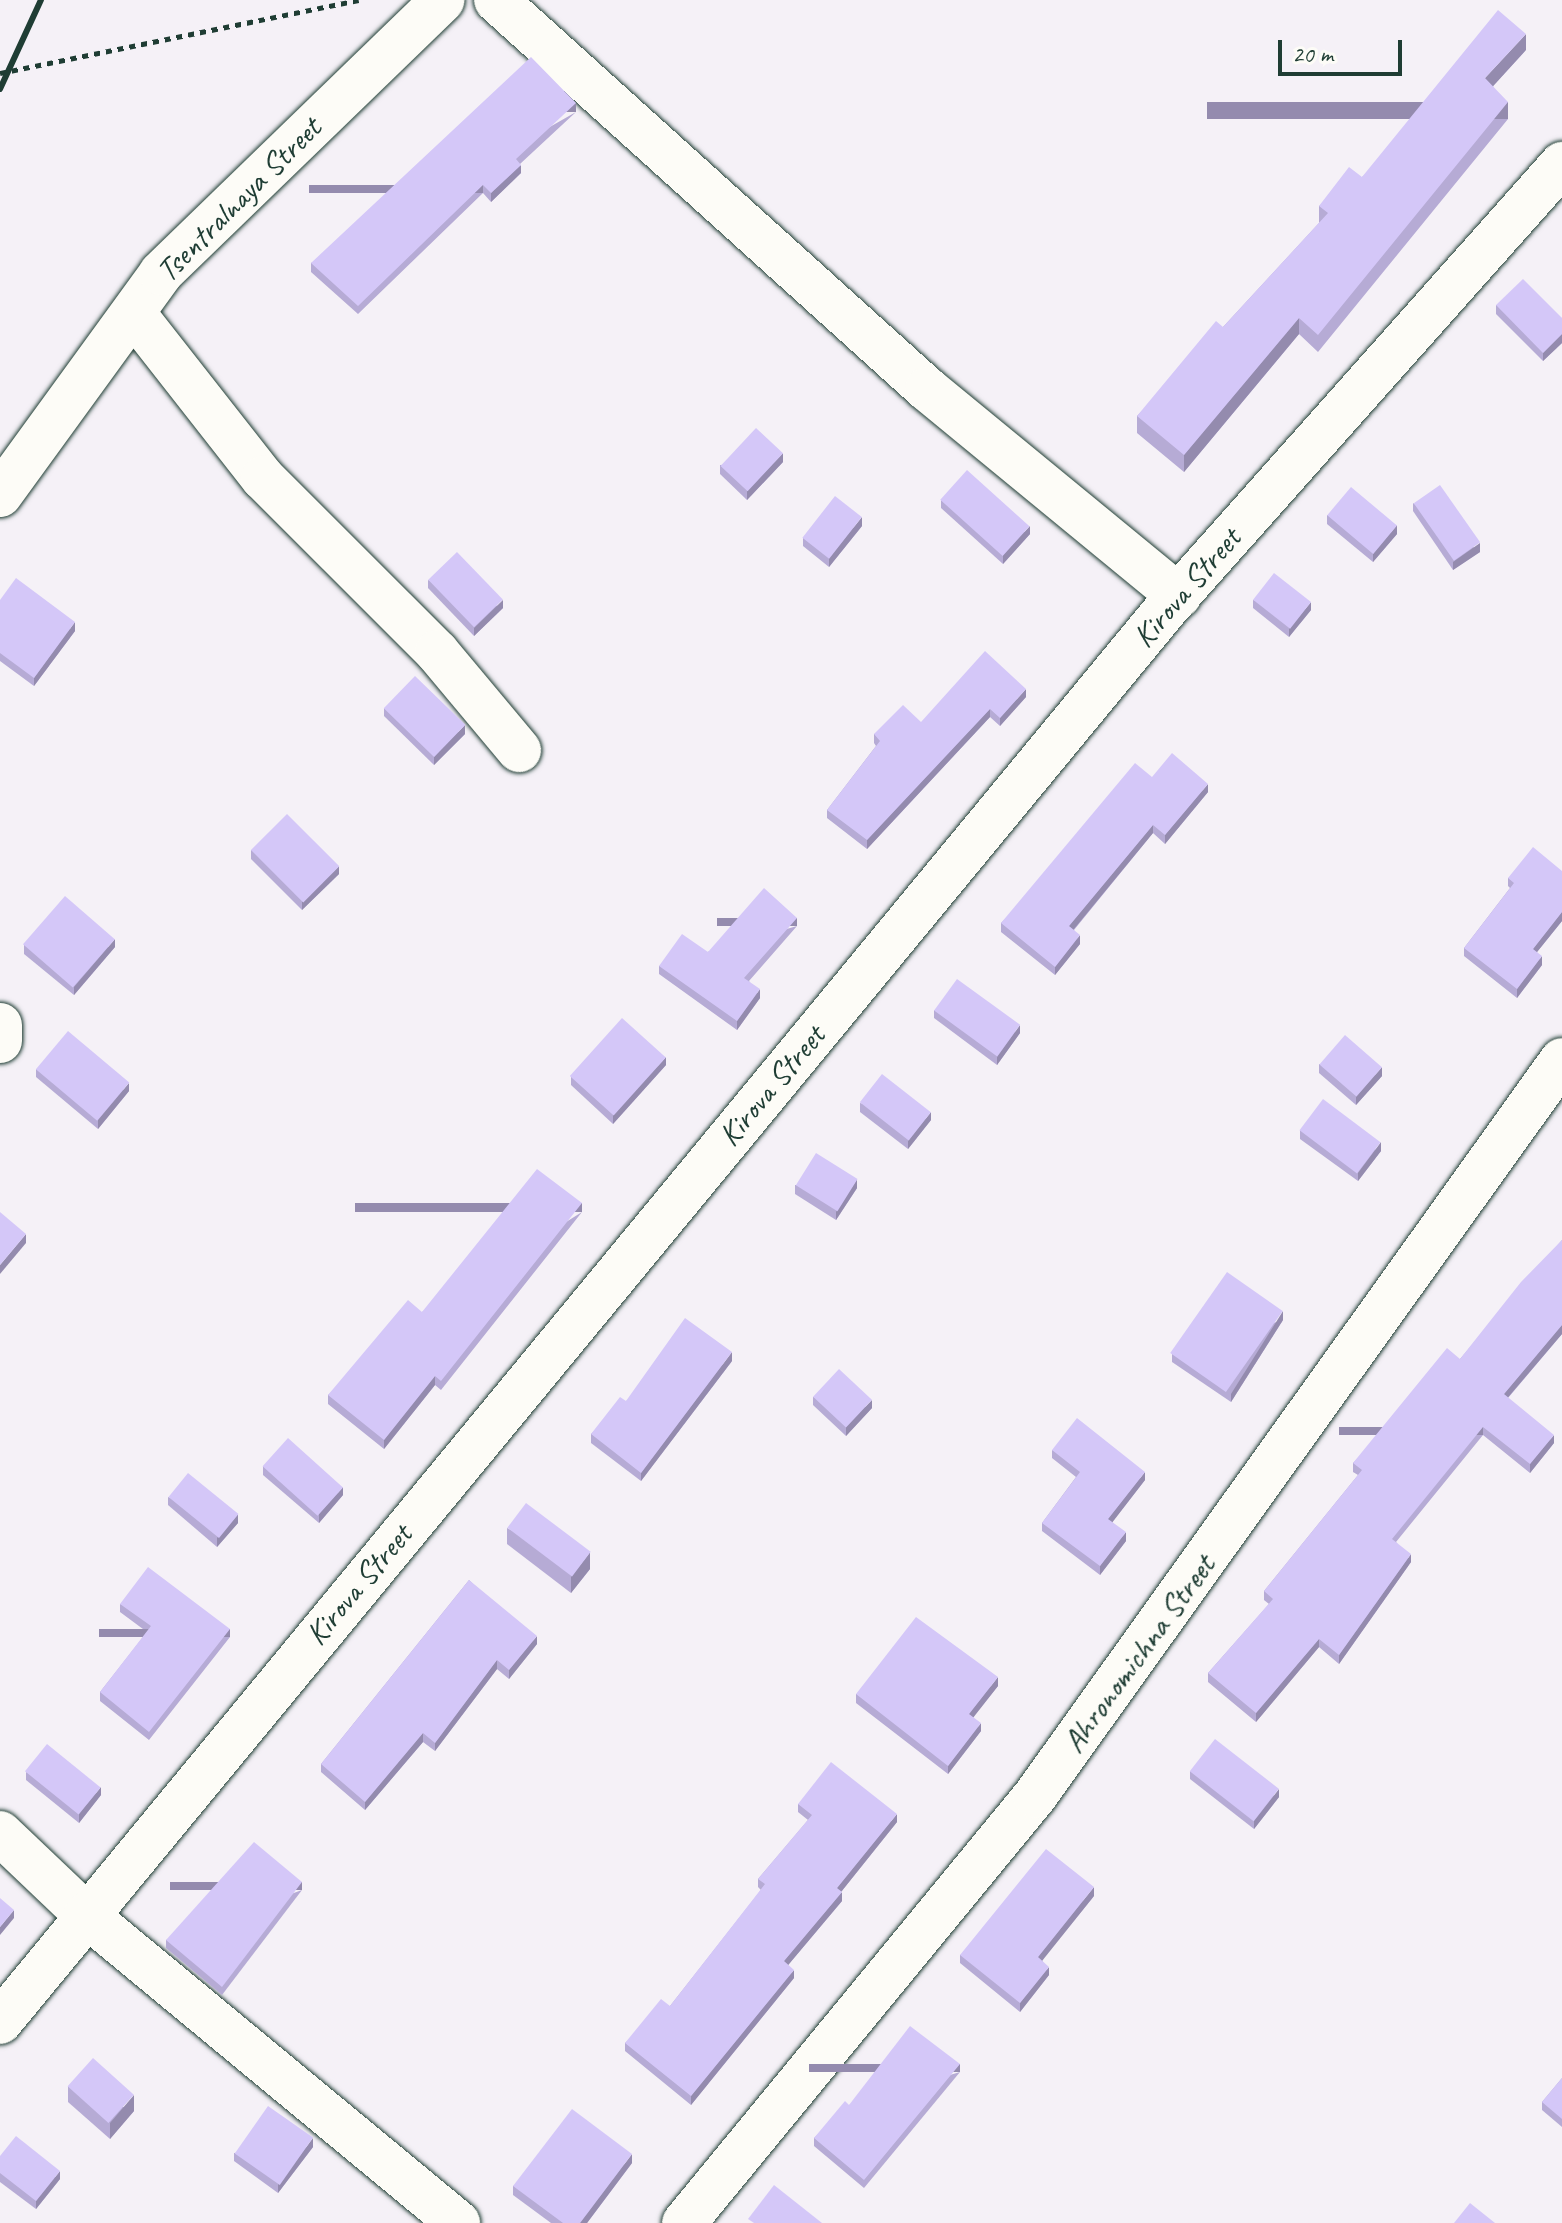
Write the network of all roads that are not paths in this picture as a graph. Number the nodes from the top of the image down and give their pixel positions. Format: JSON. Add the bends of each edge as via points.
{"nodes":[{"id":1,"x":443,"y":0,"type":"edge"},
{"id":2,"x":496,"y":0,"type":"edge"},
{"id":3,"x":1562,"y":164,"type":"edge"},
{"id":4,"x":135,"y":315,"type":"junction"},
{"id":5,"x":0,"y":495,"type":"edge"},
{"id":6,"x":1179,"y":596,"type":"junction"},
{"id":7,"x":519,"y":750,"type":"dead end"},
{"id":8,"x":0,"y":1025,"type":"edge"},
{"id":9,"x":0,"y":1041,"type":"edge"},
{"id":10,"x":1562,"y":1060,"type":"edge"},
{"id":11,"x":0,"y":1833,"type":"edge"},
{"id":12,"x":86,"y":1915,"type":"junction"},
{"id":13,"x":0,"y":2022,"type":"edge"},
{"id":14,"x":458,"y":2223,"type":"edge"},
{"id":15,"x":684,"y":2223,"type":"edge"}],
"edges":[{"from":1,"to":4,"type":"street","name":"Tsentralnaya Street","via":[[161,273]]},
{"from":2,"to":6,"type":"street","via":[[927,389]]},
{"from":3,"to":6,"type":"street","name":"Kirova Street"},
{"from":4,"to":5,"type":"street","name":"Tsentralnaya Street"},
{"from":4,"to":7,"type":"street","via":[[263,478],[437,652]]},
{"from":6,"to":12,"type":"street","name":"Kirova Street"},
{"from":8,"to":9,"type":"street"},
{"from":10,"to":15,"type":"street","name":"Ahronomichna Street","via":[[1035,1796]]},
{"from":11,"to":12,"type":"street"},
{"from":12,"to":13,"type":"street","name":"Kirova Street"},
{"from":12,"to":14,"type":"street"}]}
